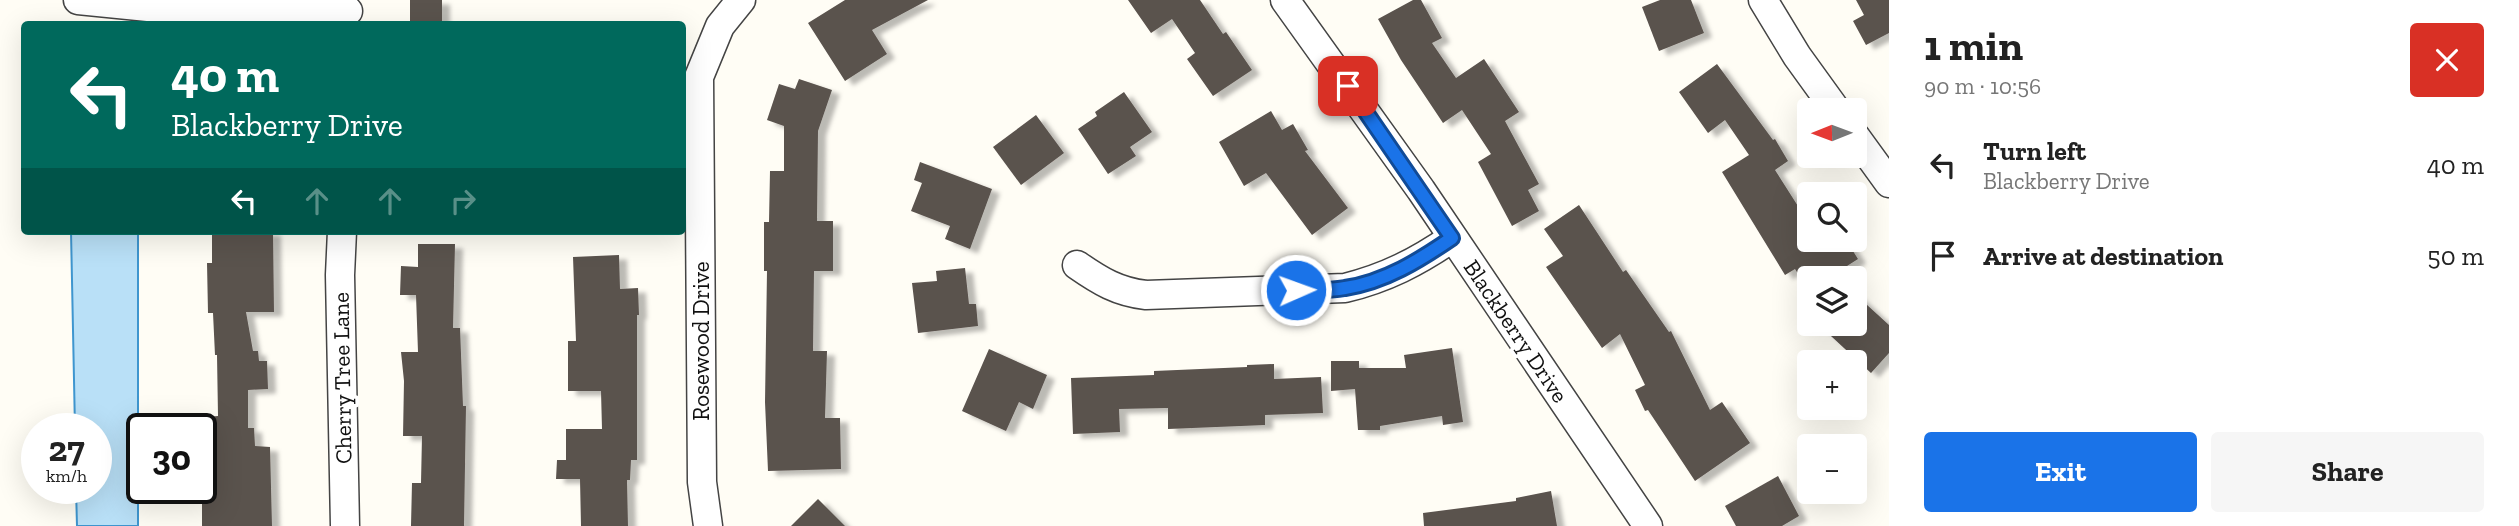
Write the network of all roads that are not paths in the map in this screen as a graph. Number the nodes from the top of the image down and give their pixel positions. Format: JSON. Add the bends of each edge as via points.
{"nodes":[{"id":1,"x":78,"y":0,"type":"edge"},
{"id":2,"x":741,"y":0,"type":"edge"},
{"id":3,"x":1285,"y":0,"type":"edge"},
{"id":4,"x":1763,"y":0,"type":"edge"},
{"id":5,"x":348,"y":12,"type":"edge"},
{"id":6,"x":1827,"y":98,"type":"edge"},
{"id":7,"x":1867,"y":153,"type":"edge"},
{"id":8,"x":1889,"y":183,"type":"edge"},
{"id":9,"x":342,"y":235,"type":"edge"},
{"id":10,"x":1452,"y":238,"type":"junction"},
{"id":11,"x":1077,"y":265,"type":"dead end"},
{"id":12,"x":345,"y":526,"type":"edge"},
{"id":13,"x":708,"y":526,"type":"edge"},
{"id":14,"x":1648,"y":526,"type":"edge"}],
"edges":[{"from":1,"to":5,"type":"street","via":[[168,9]]},
{"from":2,"to":13,"type":"street","name":"Rosewood Drive","via":[[720,26],[699,78],[702,482]]},
{"from":3,"to":10,"type":"street","name":"Blackberry Drive"},
{"from":4,"to":6,"type":"street"},
{"from":7,"to":8,"type":"street"},
{"from":9,"to":12,"type":"street","name":"Cherry Tree Lane"},
{"from":10,"to":11,"type":"street","via":[[1419,261],[1345,288],[1146,295],[1104,284]]},
{"from":10,"to":14,"type":"street","name":"Blackberry Drive"}]}
